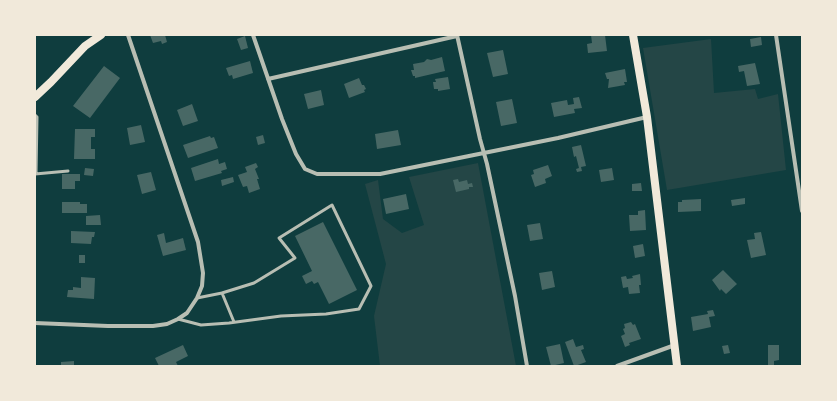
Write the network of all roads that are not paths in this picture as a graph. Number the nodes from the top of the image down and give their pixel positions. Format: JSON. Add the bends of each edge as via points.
{"nodes":[{"id":1,"x":102,"y":35,"type":"edge"},
{"id":2,"x":128,"y":35,"type":"edge"},
{"id":3,"x":253,"y":35,"type":"edge"},
{"id":4,"x":634,"y":35,"type":"edge"},
{"id":5,"x":776,"y":35,"type":"edge"},
{"id":6,"x":457,"y":36,"type":"edge"},
{"id":7,"x":268,"y":79,"type":"junction"},
{"id":8,"x":35,"y":97,"type":"edge"},
{"id":9,"x":35,"y":115,"type":"edge"},
{"id":10,"x":647,"y":117,"type":"junction"},
{"id":11,"x":484,"y":153,"type":"junction"},
{"id":12,"x":68,"y":171,"type":"dead end"},
{"id":13,"x":36,"y":173,"type":"edge"},
{"id":14,"x":802,"y":211,"type":"edge"},
{"id":15,"x":222,"y":293,"type":"junction"},
{"id":16,"x":197,"y":298,"type":"junction"},
{"id":17,"x":178,"y":319,"type":"junction"},
{"id":18,"x":234,"y":322,"type":"junction"},
{"id":19,"x":35,"y":323,"type":"edge"},
{"id":20,"x":675,"y":345,"type":"junction"},
{"id":21,"x":527,"y":366,"type":"edge"},
{"id":22,"x":616,"y":366,"type":"edge"},
{"id":23,"x":677,"y":366,"type":"edge"}],
"edges":[{"from":1,"to":8,"type":"main road","via":[[85,46]]},
{"from":2,"to":16,"type":"street","via":[[198,242],[203,273],[202,286]]},
{"from":3,"to":7,"type":"street"},
{"from":4,"to":10,"type":"main road"},
{"from":5,"to":14,"type":"street"},
{"from":6,"to":7,"type":"street"},
{"from":6,"to":11,"type":"street"},
{"from":7,"to":11,"type":"street","via":[[296,154],[305,170],[313,173],[380,174]]},
{"from":9,"to":13,"type":"lane"},
{"from":10,"to":11,"type":"street"},
{"from":10,"to":20,"type":"main road"},
{"from":11,"to":21,"type":"street","via":[[515,296]]},
{"from":12,"to":13,"type":"lane"},
{"from":15,"to":16,"type":"lane"},
{"from":15,"to":18,"type":"lane"},
{"from":15,"to":18,"type":"lane","via":[[254,283],[295,258],[279,238],[332,205],[371,286],[359,309]]},
{"from":16,"to":17,"type":"street"},
{"from":17,"to":18,"type":"lane","via":[[201,324]]},
{"from":17,"to":19,"type":"street","via":[[153,326]]},
{"from":20,"to":22,"type":"street"},
{"from":20,"to":23,"type":"main road"}]}
